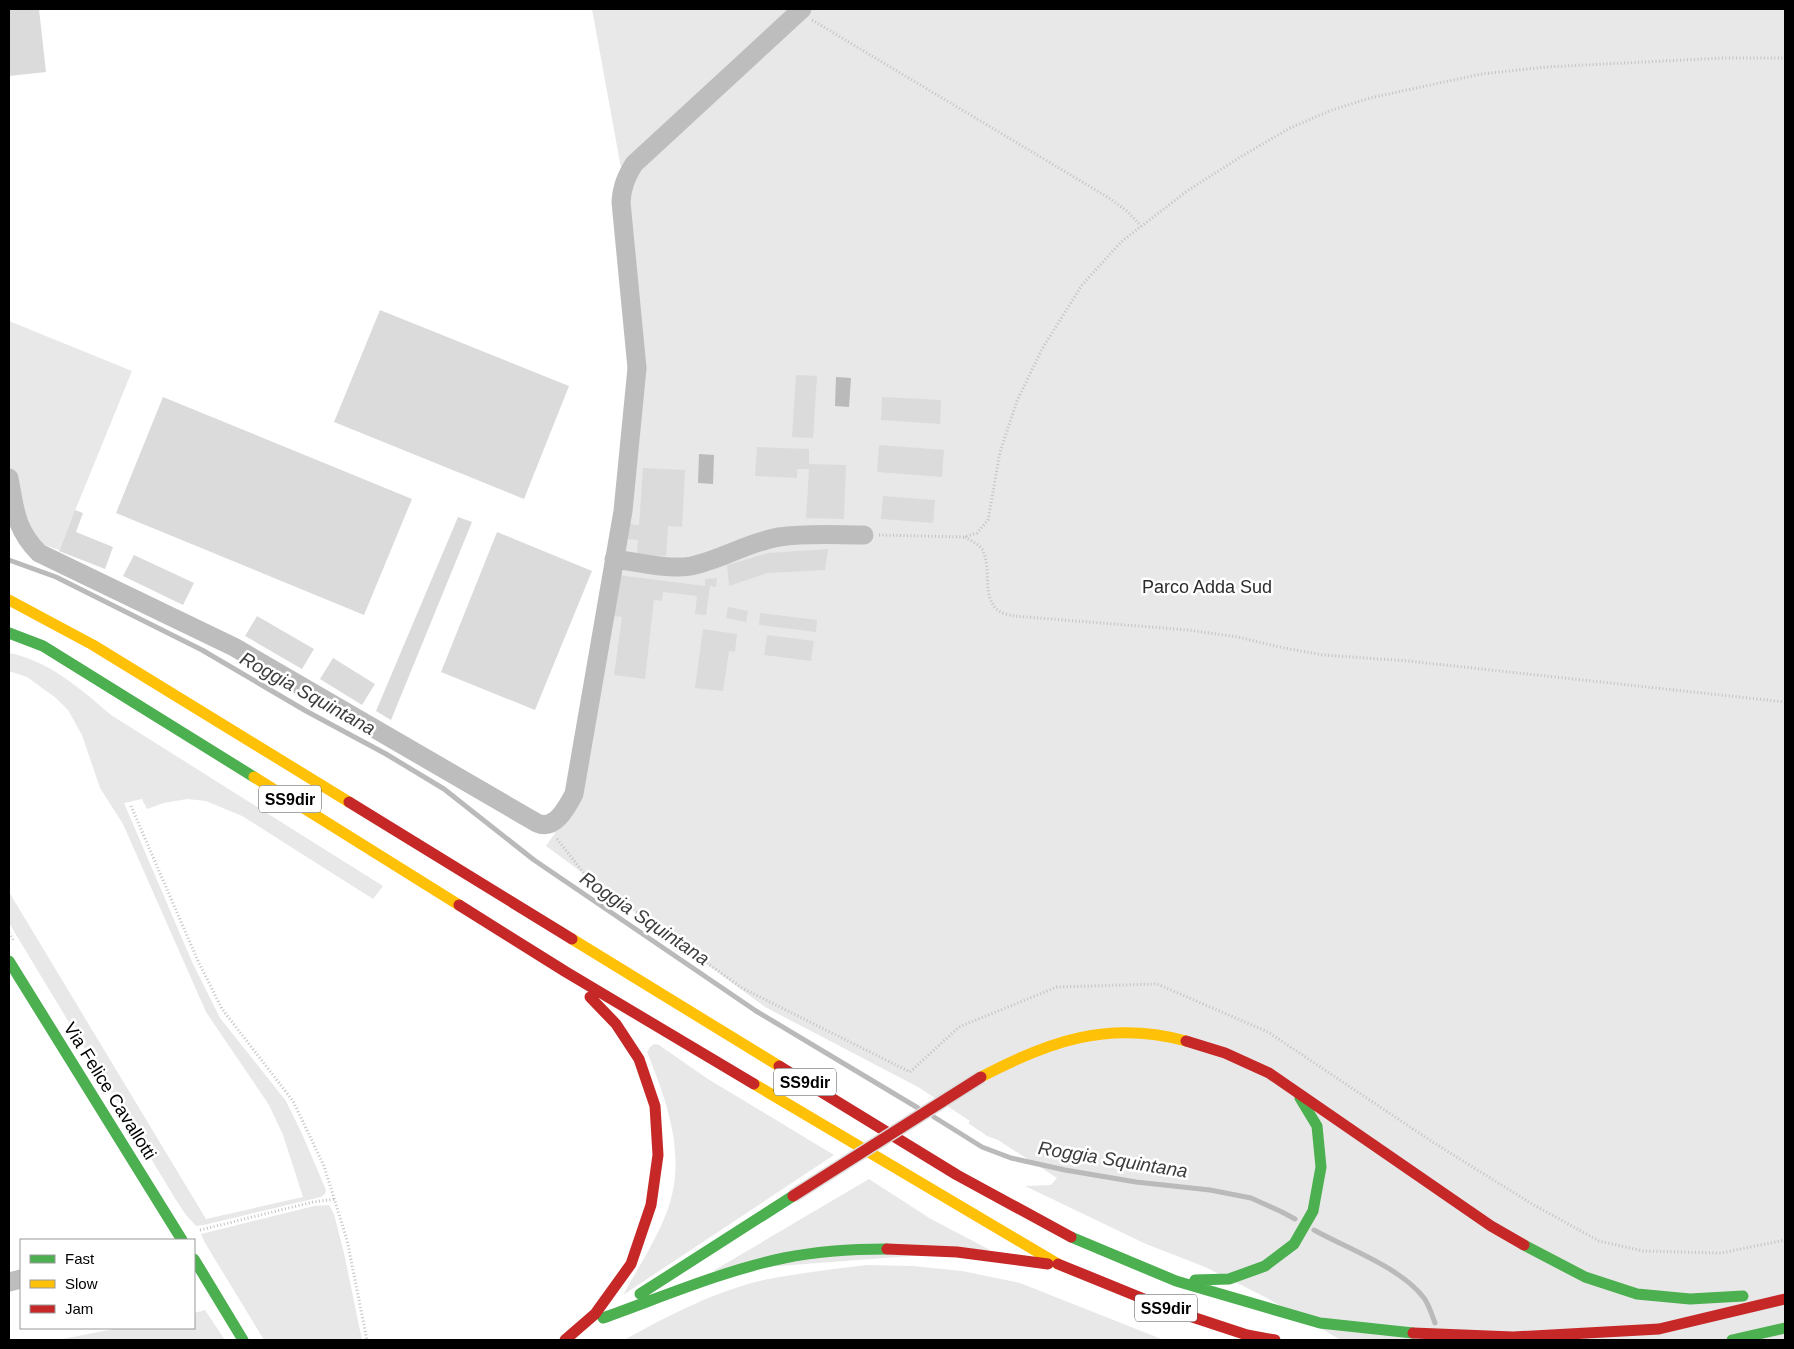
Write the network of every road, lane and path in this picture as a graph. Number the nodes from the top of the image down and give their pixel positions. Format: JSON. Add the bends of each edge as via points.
{"nodes":[{"id":1,"x":801,"y":10,"type":"edge"},
{"id":2,"x":1785,"y":58,"type":"edge"},
{"id":3,"x":1142,"y":226,"type":"junction"},
{"id":4,"x":9,"y":478,"type":"edge"},
{"id":5,"x":864,"y":535,"type":"joint"},
{"id":6,"x":964,"y":537,"type":"junction"},
{"id":7,"x":614,"y":559,"type":"junction"},
{"id":8,"x":9,"y":600,"type":"edge"},
{"id":9,"x":9,"y":633,"type":"edge"},
{"id":10,"x":1785,"y":702,"type":"edge"},
{"id":11,"x":131,"y":806,"type":"dead end"},
{"id":12,"x":546,"y":825,"type":"junction"},
{"id":13,"x":9,"y":961,"type":"edge"},
{"id":14,"x":566,"y":972,"type":"junction"},
{"id":15,"x":1296,"y":1092,"type":"junction"},
{"id":16,"x":336,"y":1199,"type":"junction"},
{"id":17,"x":175,"y":1239,"type":"edge"},
{"id":18,"x":1785,"y":1240,"type":"edge"},
{"id":19,"x":195,"y":1261,"type":"edge"},
{"id":20,"x":1059,"y":1266,"type":"junction"},
{"id":21,"x":1176,"y":1281,"type":"junction"},
{"id":22,"x":1785,"y":1294,"type":"edge"},
{"id":23,"x":1785,"y":1299,"type":"edge"},
{"id":24,"x":603,"y":1318,"type":"junction"},
{"id":25,"x":1785,"y":1328,"type":"edge"},
{"id":26,"x":243,"y":1340,"type":"edge"},
{"id":27,"x":367,"y":1340,"type":"edge"},
{"id":28,"x":566,"y":1340,"type":"edge"},
{"id":29,"x":1275,"y":1340,"type":"edge"},
{"id":30,"x":1732,"y":1340,"type":"edge"}],
"edges":[{"from":1,"to":3,"type":"path","via":[[825,28],[1109,198]]},
{"from":1,"to":7,"type":"street","via":[[634,164],[626,176],[621,202],[637,368]]},
{"from":2,"to":3,"type":"path","via":[[1722,58],[1536,68],[1481,74],[1370,98],[1332,110],[1282,133],[1187,191]]},
{"from":3,"to":6,"type":"path","via":[[1122,242],[1082,285],[1042,350],[1017,401],[1000,452],[988,520],[978,532]]},
{"from":4,"to":12,"type":"street","via":[[20,529],[39,553],[234,647],[537,823]]},
{"from":5,"to":6,"type":"path"},
{"from":5,"to":7,"type":"street","via":[[779,537],[689,566]]},
{"from":6,"to":10,"type":"path","via":[[983,551],[992,604],[1000,612],[1014,616],[1188,630],[1323,654]]},
{"from":7,"to":12,"type":"street","via":[[574,794],[556,820]]},
{"from":8,"to":21,"type":"main road","number":"SS9dir","via":[[93,645],[958,1175],[1061,1233]]},
{"from":9,"to":14,"type":"main road","number":"SS9dir","via":[[42,646],[80,668]]},
{"from":11,"to":16,"type":"path","via":[[218,1002],[293,1101]]},
{"from":12,"to":18,"type":"path","via":[[586,876],[742,988],[910,1072],[959,1027],[1057,988],[1157,984],[1268,1032],[1432,1141],[1598,1241],[1643,1251],[1721,1253]]},
{"from":13,"to":17,"type":"main road","name":"Via Felice Cavallotti"},
{"from":14,"to":20,"type":"main road","number":"SS9dir"},
{"from":14,"to":28,"type":"main road","via":[[616,1024],[639,1059],[655,1106],[658,1155],[651,1205],[630,1264],[595,1314]]},
{"from":15,"to":21,"type":"main road","via":[[1317,1126],[1321,1167],[1312,1211],[1294,1244],[1265,1266],[1229,1279]]},
{"from":15,"to":22,"type":"main road","via":[[1491,1226],[1585,1277],[1637,1294],[1690,1299]]},
{"from":15,"to":24,"type":"main road","bridge":true,"via":[[1269,1073],[1197,1043],[1153,1035],[1104,1033],[1062,1041],[1018,1057],[981,1077]]},
{"from":16,"to":17,"type":"path","via":[[313,1202]]},
{"from":16,"to":27,"type":"path"},
{"from":19,"to":26,"type":"main road"},
{"from":20,"to":24,"type":"main road","via":[[980,1254],[915,1249],[841,1249],[777,1260]]},
{"from":20,"to":29,"type":"main road","number":"SS9dir","via":[[1171,1310]]},
{"from":21,"to":23,"type":"main road","number":"SS9dir","via":[[1320,1323],[1406,1333],[1513,1337],[1659,1329]]},
{"from":24,"to":28,"type":"main road"},
{"from":25,"to":30,"type":"main road"}]}
